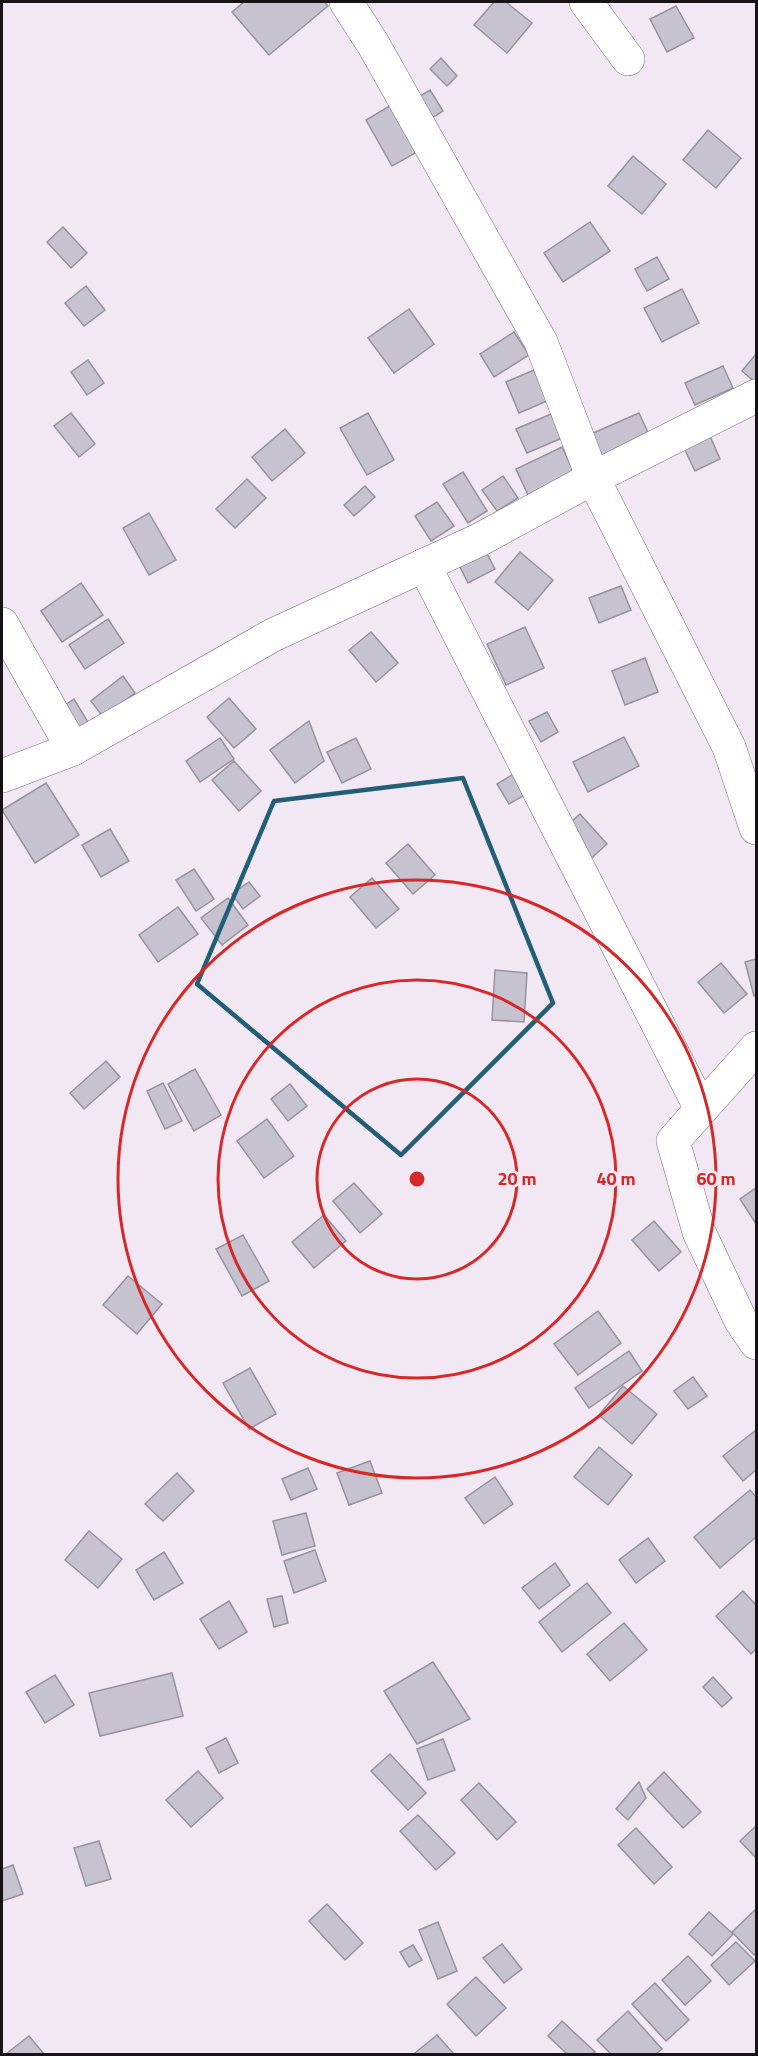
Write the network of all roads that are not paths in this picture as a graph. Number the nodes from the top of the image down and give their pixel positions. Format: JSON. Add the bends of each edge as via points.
{"nodes":[{"id":1,"x":346,"y":2,"type":"edge"},
{"id":2,"x":586,"y":2,"type":"edge"},
{"id":3,"x":628,"y":59,"type":"dead end"},
{"id":4,"x":756,"y":396,"type":"edge"},
{"id":5,"x":593,"y":478,"type":"junction"},
{"id":6,"x":424,"y":565,"type":"junction"},
{"id":7,"x":2,"y":624,"type":"edge"},
{"id":8,"x":73,"y":749,"type":"junction"},
{"id":9,"x":2,"y":776,"type":"edge"},
{"id":10,"x":756,"y":828,"type":"edge"},
{"id":11,"x":756,"y":1048,"type":"edge"},
{"id":12,"x":701,"y":1110,"type":"junction"},
{"id":13,"x":756,"y":1343,"type":"edge"}],
"edges":[{"from":1,"to":5,"type":"street","via":[[542,342]]},
{"from":2,"to":3,"type":"street"},
{"from":4,"to":5,"type":"street"},
{"from":5,"to":6,"type":"street"},
{"from":5,"to":10,"type":"street","via":[[729,747]]},
{"from":6,"to":8,"type":"street","via":[[273,635]]},
{"from":6,"to":12,"type":"street"},
{"from":7,"to":8,"type":"street"},
{"from":8,"to":9,"type":"street"},
{"from":11,"to":12,"type":"street"},
{"from":12,"to":13,"type":"street","via":[[673,1140],[699,1232],[741,1321]]}]}
